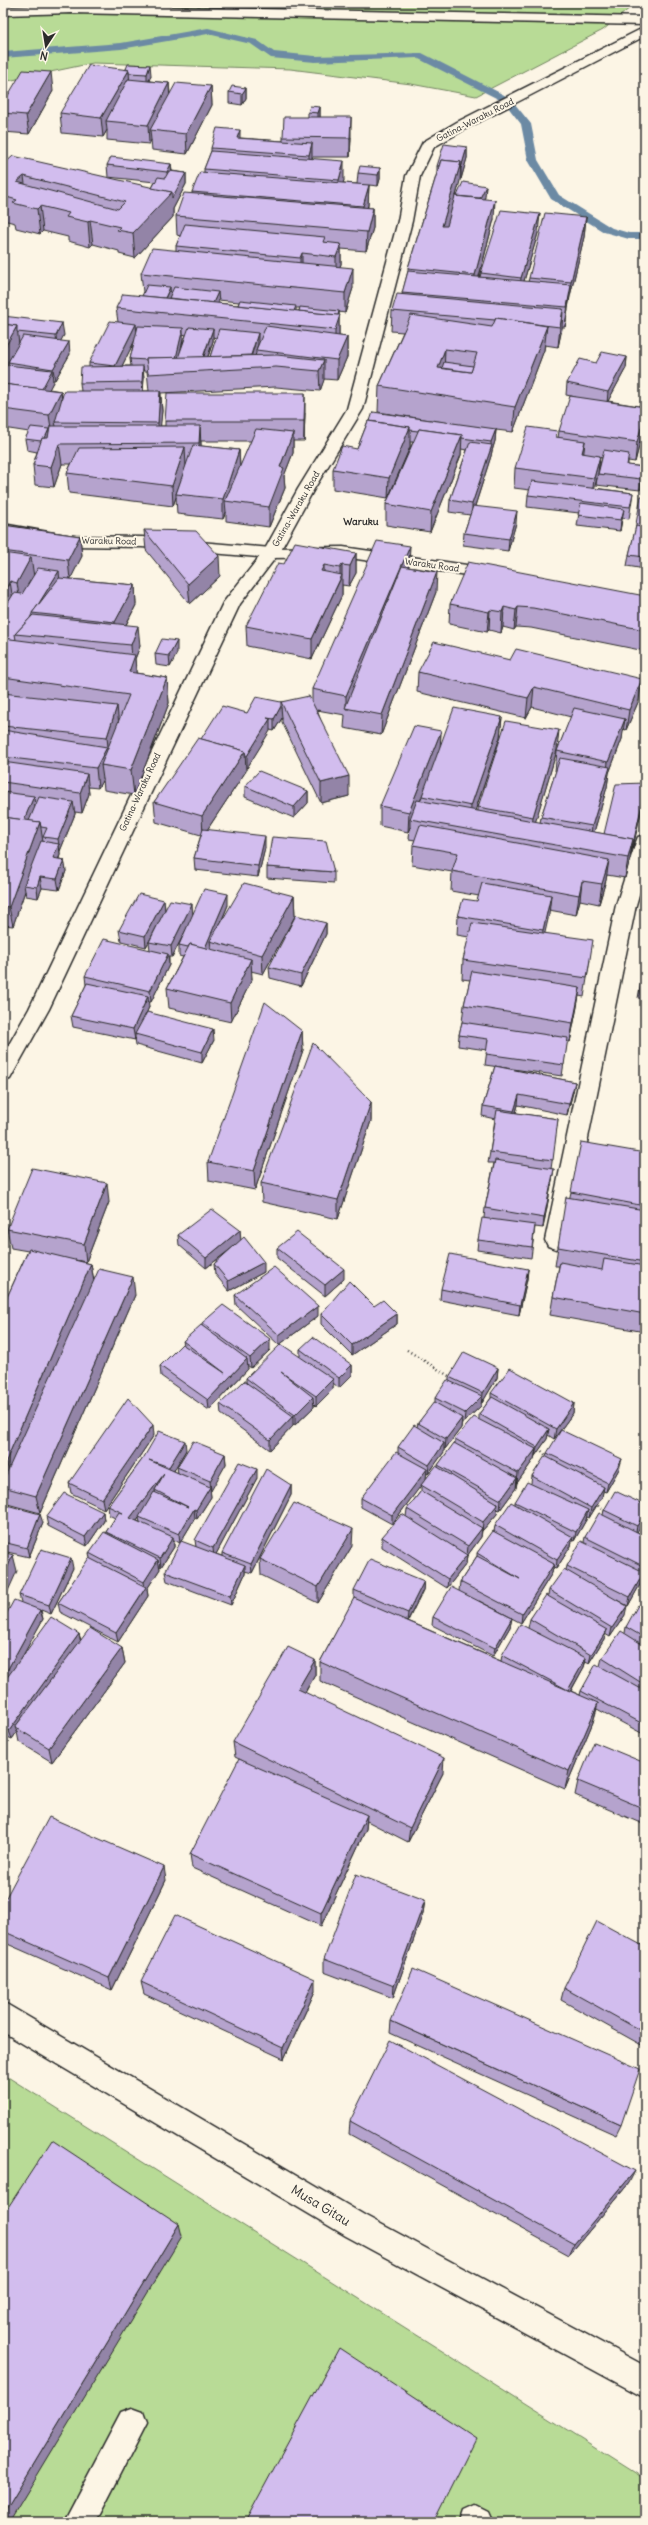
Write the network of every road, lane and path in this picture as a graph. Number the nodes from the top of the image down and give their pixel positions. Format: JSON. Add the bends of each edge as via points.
{"nodes":[{"id":1,"x":3,"y":11,"type":"edge"},
{"id":2,"x":645,"y":21,"type":"edge"},
{"id":3,"x":645,"y":31,"type":"edge"},
{"id":4,"x":3,"y":529,"type":"edge"},
{"id":5,"x":271,"y":552,"type":"junction"},
{"id":6,"x":509,"y":576,"type":"edge"},
{"id":7,"x":645,"y":842,"type":"edge"},
{"id":8,"x":3,"y":1073,"type":"edge"},
{"id":9,"x":556,"y":1240,"type":"dead end"},
{"id":10,"x":407,"y":1350,"type":"dead end"},
{"id":11,"x":459,"y":1382,"type":"edge"},
{"id":12,"x":536,"y":1446,"type":"edge"},
{"id":13,"x":553,"y":1462,"type":"edge"},
{"id":14,"x":592,"y":1500,"type":"edge"},
{"id":15,"x":609,"y":1516,"type":"edge"},
{"id":16,"x":3,"y":2016,"type":"edge"},
{"id":17,"x":645,"y":2383,"type":"edge"},
{"id":18,"x":132,"y":2424,"type":"dead end"},
{"id":19,"x":79,"y":2522,"type":"edge"}],
"edges":[{"from":1,"to":2,"type":"street","via":[[72,9]]},
{"from":3,"to":5,"type":"street","name":"Gatina-Waraku Road","via":[[428,145],[413,176],[405,221],[355,410]]},
{"from":4,"to":5,"type":"street","name":"Waraku Road","via":[[71,541],[142,542]]},
{"from":5,"to":6,"type":"street","name":"Waraku Road","via":[[343,552]]},
{"from":5,"to":8,"type":"street","name":"Gatina-Waraku Road","via":[[232,603],[39,1008]]},
{"from":7,"to":9,"type":"street","via":[[626,905]]},
{"from":10,"to":11,"type":"path"},
{"from":12,"to":13,"type":"path"},
{"from":14,"to":15,"type":"path"},
{"from":16,"to":17,"type":"street","name":"Musa Gitau","via":[[356,2226]]},
{"from":18,"to":19,"type":"street"}]}
